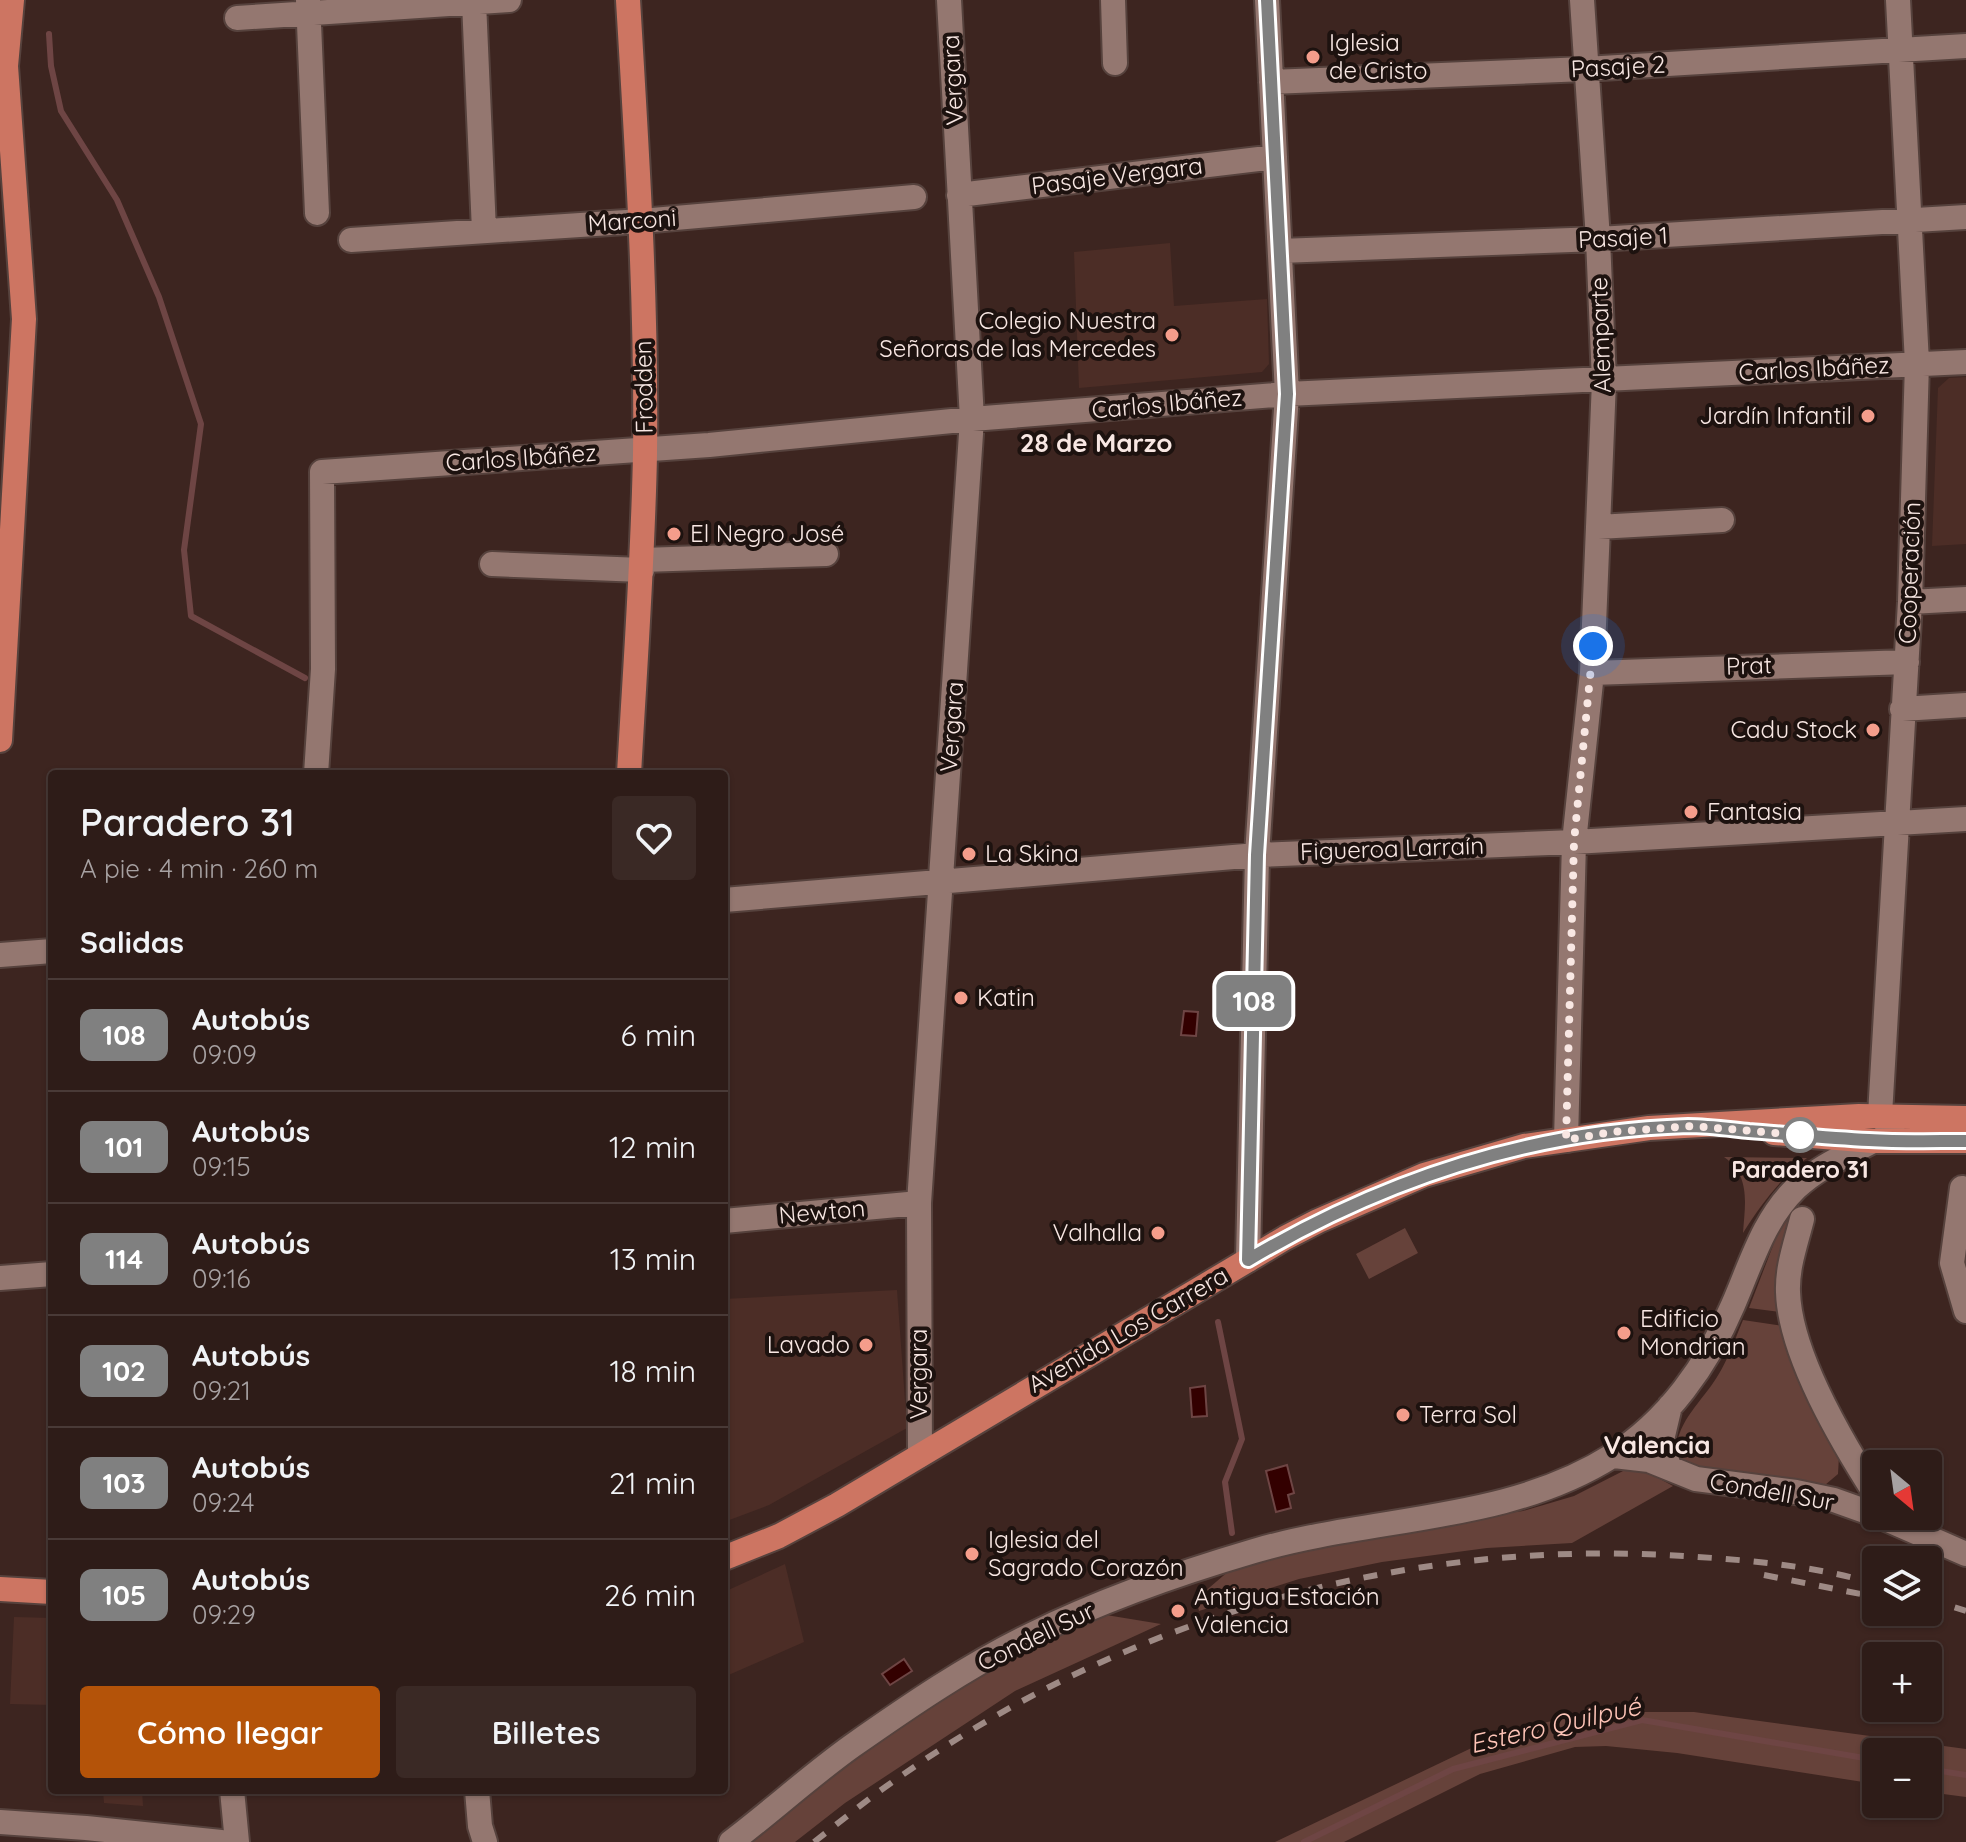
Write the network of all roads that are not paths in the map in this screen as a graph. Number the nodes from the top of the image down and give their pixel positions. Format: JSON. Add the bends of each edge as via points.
{"nodes":[{"id":1,"x":12,"y":0,"type":"edge"},
{"id":2,"x":509,"y":0,"type":"edge"},
{"id":3,"x":628,"y":0,"type":"edge"},
{"id":4,"x":949,"y":0,"type":"edge"},
{"id":5,"x":1113,"y":0,"type":"edge"},
{"id":6,"x":1267,"y":0,"type":"edge"},
{"id":7,"x":1582,"y":0,"type":"edge"},
{"id":8,"x":1898,"y":0,"type":"edge"},
{"id":9,"x":474,"y":2,"type":"junction"},
{"id":10,"x":308,"y":7,"type":"edge"},
{"id":11,"x":237,"y":18,"type":"dead end"},
{"id":12,"x":1966,"y":46,"type":"edge"},
{"id":13,"x":1901,"y":51,"type":"junction"},
{"id":14,"x":1115,"y":63,"type":"dead end"},
{"id":15,"x":1585,"y":69,"type":"junction"},
{"id":16,"x":1271,"y":82,"type":"junction"},
{"id":17,"x":1275,"y":157,"type":"junction"},
{"id":18,"x":959,"y":195,"type":"junction"},
{"id":19,"x":914,"y":197,"type":"dead end"},
{"id":20,"x":317,"y":213,"type":"dead end"},
{"id":21,"x":1966,"y":217,"type":"edge"},
{"id":22,"x":641,"y":221,"type":"junction"},
{"id":23,"x":1910,"y":221,"type":"junction"},
{"id":24,"x":484,"y":231,"type":"junction"},
{"id":25,"x":1598,"y":239,"type":"junction"},
{"id":26,"x":351,"y":240,"type":"dead end"},
{"id":27,"x":1280,"y":251,"type":"junction"},
{"id":28,"x":1966,"y":362,"type":"edge"},
{"id":29,"x":1917,"y":363,"type":"junction"},
{"id":30,"x":1604,"y":381,"type":"junction"},
{"id":31,"x":1287,"y":394,"type":"junction"},
{"id":32,"x":972,"y":419,"type":"junction"},
{"id":33,"x":645,"y":450,"type":"junction"},
{"id":34,"x":8,"y":492,"type":"edge"},
{"id":35,"x":1722,"y":520,"type":"dead end"},
{"id":36,"x":1598,"y":527,"type":"junction"},
{"id":37,"x":826,"y":554,"type":"dead end"},
{"id":38,"x":492,"y":564,"type":"dead end"},
{"id":39,"x":642,"y":565,"type":"junction"},
{"id":40,"x":1966,"y":599,"type":"edge"},
{"id":41,"x":1910,"y":602,"type":"junction"},
{"id":42,"x":1907,"y":662,"type":"junction"},
{"id":43,"x":1592,"y":673,"type":"junction"},
{"id":44,"x":1966,"y":705,"type":"edge"},
{"id":45,"x":1902,"y":709,"type":"junction"},
{"id":46,"x":0,"y":740,"type":"edge"},
{"id":47,"x":316,"y":770,"type":"edge"},
{"id":48,"x":629,"y":770,"type":"edge"},
{"id":49,"x":1966,"y":819,"type":"edge"},
{"id":50,"x":1895,"y":824,"type":"junction"},
{"id":51,"x":1574,"y":842,"type":"junction"},
{"id":52,"x":1257,"y":855,"type":"junction"},
{"id":53,"x":942,"y":883,"type":"junction"},
{"id":54,"x":728,"y":900,"type":"edge"},
{"id":55,"x":48,"y":951,"type":"edge"},
{"id":56,"x":0,"y":955,"type":"edge"},
{"id":57,"x":1880,"y":1115,"type":"junction"},
{"id":58,"x":1966,"y":1118,"type":"edge"},
{"id":59,"x":1692,"y":1126,"type":"junction"},
{"id":60,"x":1566,"y":1140,"type":"junction"},
{"id":61,"x":1899,"y":1140,"type":"junction"},
{"id":62,"x":1873,"y":1141,"type":"junction"},
{"id":63,"x":1966,"y":1141,"type":"edge"},
{"id":64,"x":1962,"y":1188,"type":"dead end"},
{"id":65,"x":919,"y":1203,"type":"junction"},
{"id":66,"x":1802,"y":1219,"type":"dead end"},
{"id":67,"x":728,"y":1221,"type":"edge"},
{"id":68,"x":1248,"y":1260,"type":"junction"},
{"id":69,"x":48,"y":1274,"type":"edge"},
{"id":70,"x":0,"y":1278,"type":"edge"},
{"id":71,"x":1966,"y":1311,"type":"edge"},
{"id":72,"x":1670,"y":1406,"type":"junction"},
{"id":73,"x":920,"y":1455,"type":"junction"},
{"id":74,"x":1614,"y":1456,"type":"junction"},
{"id":75,"x":1669,"y":1466,"type":"junction"},
{"id":76,"x":1859,"y":1468,"type":"junction"},
{"id":77,"x":1862,"y":1473,"type":"edge"},
{"id":78,"x":1834,"y":1500,"type":"junction"},
{"id":79,"x":1862,"y":1510,"type":"edge"},
{"id":80,"x":1913,"y":1530,"type":"edge"},
{"id":81,"x":1966,"y":1554,"type":"edge"},
{"id":82,"x":728,"y":1556,"type":"edge"},
{"id":83,"x":0,"y":1589,"type":"edge"},
{"id":84,"x":48,"y":1592,"type":"edge"},
{"id":85,"x":232,"y":1794,"type":"edge"},
{"id":86,"x":477,"y":1794,"type":"edge"},
{"id":87,"x":0,"y":1822,"type":"edge"},
{"id":88,"x":86,"y":1835,"type":"edge"},
{"id":89,"x":221,"y":1842,"type":"edge"},
{"id":90,"x":237,"y":1842,"type":"edge"},
{"id":91,"x":485,"y":1842,"type":"edge"},
{"id":92,"x":731,"y":1842,"type":"edge"}],
"edges":[{"from":1,"to":34,"type":"main road","via":[[6,66],[24,319]]},
{"from":2,"to":9,"type":"street"},
{"from":3,"to":22,"type":"main road","name":"Frodden"},
{"from":4,"to":18,"type":"street","name":"Vergara"},
{"from":5,"to":14,"type":"street"},
{"from":6,"to":16,"type":"street"},
{"from":7,"to":15,"type":"street","name":"Alemparte"},
{"from":8,"to":13,"type":"street","name":"Cooperación"},
{"from":9,"to":10,"type":"street"},
{"from":9,"to":24,"type":"street"},
{"from":10,"to":11,"type":"street"},
{"from":10,"to":20,"type":"street"},
{"from":12,"to":13,"type":"street","name":"Pasaje 2"},
{"from":13,"to":15,"type":"street","name":"Pasaje 2"},
{"from":13,"to":23,"type":"street","name":"Cooperación"},
{"from":15,"to":16,"type":"street","name":"Pasaje 2"},
{"from":15,"to":25,"type":"street","name":"Alemparte"},
{"from":16,"to":17,"type":"street"},
{"from":17,"to":18,"type":"street","name":"Pasaje Vergara"},
{"from":17,"to":27,"type":"street"},
{"from":18,"to":32,"type":"street","name":"Vergara"},
{"from":19,"to":22,"type":"street","name":"Marconi"},
{"from":21,"to":23,"type":"street","name":"Pasaje 1"},
{"from":22,"to":24,"type":"street","name":"Marconi"},
{"from":22,"to":33,"type":"main road","name":"Frodden"},
{"from":23,"to":25,"type":"street","name":"Pasaje 1"},
{"from":23,"to":29,"type":"street","name":"Cooperación"},
{"from":24,"to":26,"type":"street","name":"Marconi"},
{"from":25,"to":27,"type":"street","name":"Pasaje 1"},
{"from":25,"to":30,"type":"street","name":"Alemparte"},
{"from":27,"to":31,"type":"street"},
{"from":28,"to":29,"type":"street","name":"Carlos Ibáñez"},
{"from":29,"to":30,"type":"street","name":"Carlos Ibáñez"},
{"from":29,"to":41,"type":"street","name":"Cooperación"},
{"from":30,"to":31,"type":"street","name":"Carlos Ibáñez"},
{"from":30,"to":36,"type":"street","name":"Alemparte"},
{"from":31,"to":32,"type":"street","name":"Carlos Ibáñez"},
{"from":31,"to":52,"type":"street"},
{"from":32,"to":33,"type":"street","name":"Carlos Ibáñez"},
{"from":32,"to":53,"type":"street","name":"Vergara"},
{"from":33,"to":39,"type":"main road","name":"Frodden"},
{"from":33,"to":47,"type":"street","name":"Carlos Ibáñez","via":[[322,472],[323,669]]},
{"from":34,"to":46,"type":"main road"},
{"from":35,"to":36,"type":"street"},
{"from":36,"to":43,"type":"street","name":"Alemparte"},
{"from":37,"to":39,"type":"street"},
{"from":38,"to":39,"type":"street"},
{"from":39,"to":48,"type":"main road","name":"Frodden"},
{"from":40,"to":41,"type":"street"},
{"from":41,"to":42,"type":"street","name":"Cooperación"},
{"from":42,"to":43,"type":"street","name":"Prat"},
{"from":42,"to":45,"type":"street","name":"Cooperación"},
{"from":43,"to":51,"type":"street","name":"Alemparte"},
{"from":44,"to":45,"type":"street"},
{"from":45,"to":50,"type":"street","name":"Cooperación"},
{"from":49,"to":50,"type":"street","name":"Figueroa Larraín"},
{"from":50,"to":51,"type":"street","name":"Figueroa Larraín"},
{"from":50,"to":57,"type":"street","name":"Cooperación"},
{"from":51,"to":52,"type":"street","name":"Figueroa Larraín"},
{"from":51,"to":60,"type":"street","name":"Alemparte"},
{"from":52,"to":53,"type":"street","name":"Figueroa Larraín"},
{"from":52,"to":68,"type":"street"},
{"from":53,"to":54,"type":"street","name":"Figueroa Larraín"},
{"from":53,"to":65,"type":"street","name":"Vergara"},
{"from":55,"to":56,"type":"street"},
{"from":57,"to":58,"type":"main road","name":"Avenida Los Carrera"},
{"from":57,"to":59,"type":"main road","name":"Avenida Los Carrera"},
{"from":57,"to":61,"type":"street"},
{"from":59,"to":60,"type":"main road","name":"Avenida Los Carrera"},
{"from":59,"to":62,"type":"main road","name":"Avenida Los Carrera"},
{"from":60,"to":68,"type":"main road","name":"Avenida Los Carrera","via":[[1524,1146],[1424,1175],[1318,1221]]},
{"from":61,"to":62,"type":"main road","name":"Avenida Los Carrera"},
{"from":61,"to":63,"type":"main road","name":"Avenida Los Carrera"},
{"from":62,"to":72,"type":"street","via":[[1817,1171],[1772,1217],[1718,1338]]},
{"from":64,"to":71,"type":"street","via":[[1952,1263]]},
{"from":65,"to":67,"type":"street","name":"Newton"},
{"from":65,"to":73,"type":"street","name":"Vergara"},
{"from":66,"to":76,"type":"street","via":[[1791,1261],[1791,1321],[1828,1414]]},
{"from":68,"to":73,"type":"main road","name":"Avenida Los Carrera"},
{"from":69,"to":70,"type":"street"},
{"from":72,"to":74,"type":"street","name":"Condell Sur"},
{"from":72,"to":75,"type":"street","via":[[1661,1444]]},
{"from":73,"to":82,"type":"main road","name":"Avenida Los Carrera","via":[[779,1536]]},
{"from":74,"to":75,"type":"street","name":"Condell Sur"},
{"from":74,"to":92,"type":"street","name":"Condell Sur","via":[[1555,1486],[1483,1507],[1255,1550],[1128,1593],[1031,1635],[895,1716]]},
{"from":75,"to":78,"type":"street","name":"Condell Sur","via":[[1696,1479]]},
{"from":76,"to":77,"type":"street"},
{"from":76,"to":78,"type":"street"},
{"from":78,"to":79,"type":"street","name":"Condell Sur"},
{"from":80,"to":81,"type":"street","name":"Condell Sur"},
{"from":83,"to":84,"type":"main road"},
{"from":85,"to":90,"type":"street"},
{"from":86,"to":91,"type":"street"},
{"from":87,"to":88,"type":"street"},
{"from":88,"to":89,"type":"street"}]}
